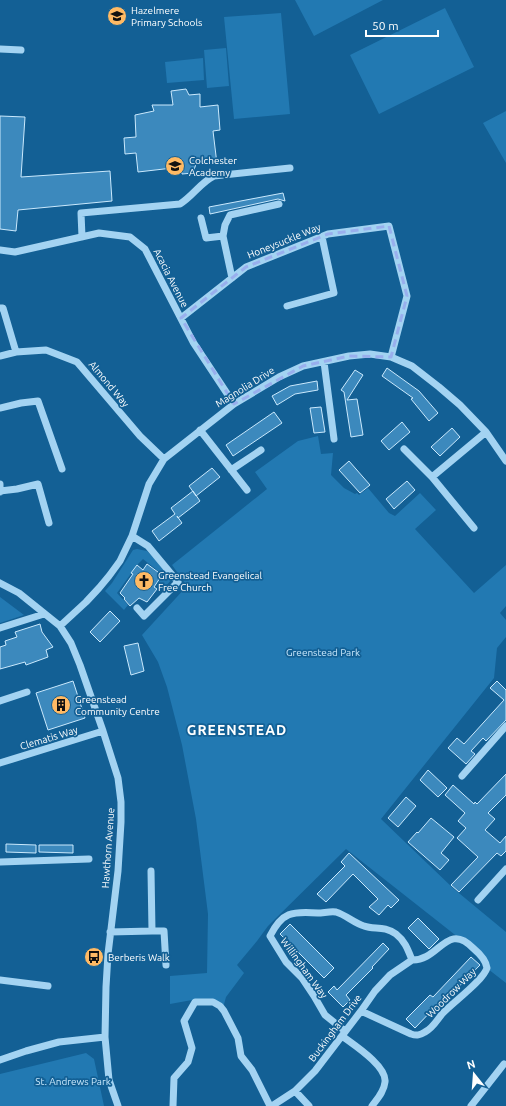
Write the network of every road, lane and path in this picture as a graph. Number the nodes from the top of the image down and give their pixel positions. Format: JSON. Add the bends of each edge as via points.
{"nodes":[{"id":1,"x":0,"y":49,"type":"edge"},
{"id":2,"x":21,"y":50,"type":"dead end"},
{"id":3,"x":290,"y":168,"type":"dead end"},
{"id":4,"x":279,"y":204,"type":"dead end"},
{"id":5,"x":201,"y":218,"type":"dead end"},
{"id":6,"x":223,"y":236,"type":"junction"},
{"id":7,"x":322,"y":236,"type":"junction"},
{"id":8,"x":82,"y":237,"type":"junction"},
{"id":9,"x":0,"y":250,"type":"edge"},
{"id":10,"x":232,"y":278,"type":"junction"},
{"id":11,"x":287,"y":306,"type":"dead end"},
{"id":12,"x":0,"y":308,"type":"edge"},
{"id":13,"x":181,"y":318,"type":"junction"},
{"id":14,"x":16,"y":352,"type":"junction"},
{"id":15,"x":0,"y":356,"type":"edge"},
{"id":16,"x":391,"y":357,"type":"junction"},
{"id":17,"x":324,"y":362,"type":"junction"},
{"id":18,"x":234,"y":404,"type":"junction"},
{"id":19,"x":0,"y":408,"type":"edge"},
{"id":20,"x":200,"y":430,"type":"junction"},
{"id":21,"x":486,"y":432,"type":"junction"},
{"id":22,"x":334,"y":439,"type":"dead end"},
{"id":23,"x":404,"y":449,"type":"dead end"},
{"id":24,"x":260,"y":450,"type":"dead end"},
{"id":25,"x":164,"y":459,"type":"junction"},
{"id":26,"x":506,"y":461,"type":"edge"},
{"id":27,"x":62,"y":469,"type":"dead end"},
{"id":28,"x":231,"y":470,"type":"junction"},
{"id":29,"x":432,"y":477,"type":"junction"},
{"id":30,"x":0,"y":484,"type":"edge"},
{"id":31,"x":247,"y":490,"type":"dead end"},
{"id":32,"x":0,"y":492,"type":"edge"},
{"id":33,"x":49,"y":523,"type":"dead end"},
{"id":34,"x":474,"y":528,"type":"dead end"},
{"id":35,"x":132,"y":536,"type":"junction"},
{"id":36,"x":0,"y":583,"type":"edge"},
{"id":37,"x":137,"y":608,"type":"dead end"},
{"id":38,"x":44,"y":614,"type":"junction"},
{"id":39,"x":60,"y":626,"type":"junction"},
{"id":40,"x":0,"y":628,"type":"edge"},
{"id":41,"x":27,"y":692,"type":"dead end"},
{"id":42,"x":0,"y":701,"type":"edge"},
{"id":43,"x":506,"y":726,"type":"edge"},
{"id":44,"x":103,"y":731,"type":"junction"},
{"id":45,"x":0,"y":763,"type":"edge"},
{"id":46,"x":462,"y":776,"type":"dead end"},
{"id":47,"x":89,"y":859,"type":"dead end"},
{"id":48,"x":0,"y":862,"type":"edge"},
{"id":49,"x":506,"y":869,"type":"edge"},
{"id":50,"x":151,"y":871,"type":"dead end"},
{"id":51,"x":478,"y":900,"type":"dead end"},
{"id":52,"x":152,"y":931,"type":"junction"},
{"id":53,"x":110,"y":932,"type":"junction"},
{"id":54,"x":412,"y":960,"type":"junction"},
{"id":55,"x":166,"y":964,"type":"dead end"},
{"id":56,"x":0,"y":980,"type":"edge"},
{"id":57,"x":48,"y":986,"type":"dead end"},
{"id":58,"x":361,"y":1011,"type":"junction"},
{"id":59,"x":344,"y":1033,"type":"junction"},
{"id":60,"x":105,"y":1037,"type":"junction"},
{"id":61,"x":0,"y":1060,"type":"edge"},
{"id":62,"x":504,"y":1064,"type":"dead end"},
{"id":63,"x":294,"y":1091,"type":"junction"},
{"id":64,"x":118,"y":1106,"type":"edge"},
{"id":65,"x":173,"y":1106,"type":"edge"},
{"id":66,"x":271,"y":1106,"type":"edge"},
{"id":67,"x":309,"y":1106,"type":"edge"},
{"id":68,"x":372,"y":1106,"type":"edge"},
{"id":69,"x":471,"y":1106,"type":"edge"}],
"edges":[{"from":1,"to":2,"type":"street"},
{"from":3,"to":8,"type":"street","via":[[214,176],[180,204],[81,214]]},
{"from":4,"to":6,"type":"street","via":[[230,215]]},
{"from":5,"to":6,"type":"street","via":[[206,238]]},
{"from":6,"to":10,"type":"street"},
{"from":7,"to":10,"type":"street","name":"Honeysuckle Way","via":[[246,267]]},
{"from":7,"to":11,"type":"street","via":[[334,293]]},
{"from":7,"to":16,"type":"street","name":"Honeysuckle Way","via":[[389,226],[407,296]]},
{"from":8,"to":9,"type":"street","name":"Acacia Avenue","via":[[15,252]]},
{"from":8,"to":13,"type":"street","name":"Acacia Avenue","via":[[99,233],[130,237],[145,249]]},
{"from":10,"to":13,"type":"street","name":"Honeysuckle Way"},
{"from":12,"to":14,"type":"street","via":[[3,308]]},
{"from":13,"to":18,"type":"street","name":"Acacia Avenue","via":[[193,342]]},
{"from":14,"to":15,"type":"street","name":"Almond Way"},
{"from":14,"to":25,"type":"street","name":"Almond Way","via":[[46,350],[77,362],[140,436]]},
{"from":16,"to":17,"type":"street","name":"Magnolia Drive","via":[[370,354]]},
{"from":16,"to":21,"type":"street","name":"Magnolia Drive","via":[[412,366],[439,387]]},
{"from":17,"to":18,"type":"street","name":"Magnolia Drive","via":[[303,366],[279,377]]},
{"from":17,"to":22,"type":"street"},
{"from":18,"to":20,"type":"street","name":"Magnolia Drive"},
{"from":19,"to":27,"type":"street","via":[[38,401]]},
{"from":20,"to":25,"type":"street","name":"Magnolia Drive"},
{"from":20,"to":28,"type":"street"},
{"from":21,"to":26,"type":"street","name":"Magnolia Drive"},
{"from":21,"to":29,"type":"street"},
{"from":23,"to":29,"type":"street"},
{"from":24,"to":28,"type":"street"},
{"from":25,"to":35,"type":"street","name":"Magnolia Drive","via":[[149,484]]},
{"from":28,"to":31,"type":"street"},
{"from":29,"to":34,"type":"street"},
{"from":30,"to":32,"type":"street"},
{"from":32,"to":33,"type":"street","via":[[38,484]]},
{"from":35,"to":37,"type":"street","via":[[148,546],[178,582],[144,616]]},
{"from":35,"to":39,"type":"street","name":"Magnolia Drive","via":[[120,561],[109,576]]},
{"from":36,"to":38,"type":"street","name":"Hawthorn Avenue","via":[[19,593]]},
{"from":38,"to":39,"type":"street","name":"Hawthorn Avenue"},
{"from":38,"to":40,"type":"street"},
{"from":39,"to":44,"type":"street","name":"Hawthorn Avenue","via":[[71,643]]},
{"from":41,"to":42,"type":"street"},
{"from":43,"to":46,"type":"street"},
{"from":44,"to":45,"type":"street","name":"Clematis Way"},
{"from":44,"to":53,"type":"street","name":"Hawthorn Avenue","via":[[118,778],[121,802],[118,871]]},
{"from":47,"to":48,"type":"street"},
{"from":49,"to":51,"type":"street"},
{"from":50,"to":52,"type":"street"},
{"from":52,"to":53,"type":"street"},
{"from":52,"to":55,"type":"street","via":[[164,931]]},
{"from":53,"to":60,"type":"street","name":"Hawthorn Avenue"},
{"from":54,"to":58,"type":"street","name":"Buckingham Drive","via":[[390,975]]},
{"from":54,"to":58,"type":"street","name":"Woodrow Way","via":[[419,960],[431,954],[448,940],[462,939],[483,958],[487,968],[486,972],[430,1029],[417,1036]]},
{"from":54,"to":59,"type":"street","name":"Willingham Way","via":[[404,942],[395,933],[381,927],[365,927],[335,912],[298,912],[286,916],[276,924],[270,936],[277,950],[302,978],[325,1015]]},
{"from":56,"to":57,"type":"street"},
{"from":58,"to":59,"type":"street","name":"Buckingham Drive"},
{"from":59,"to":63,"type":"street","name":"Buckingham Drive","via":[[315,1072]]},
{"from":59,"to":68,"type":"street","via":[[376,1062],[386,1081],[382,1094]]},
{"from":60,"to":61,"type":"street","via":[[59,1042]]},
{"from":60,"to":64,"type":"street","name":"Hawthorn Avenue","via":[[109,1080]]},
{"from":62,"to":69,"type":"street"},
{"from":63,"to":66,"type":"street","name":"Buckingham Drive"},
{"from":63,"to":67,"type":"street"},
{"from":65,"to":66,"type":"street","via":[[174,1078],[188,1062],[192,1048],[184,1021],[195,1002],[213,1002],[224,1011],[238,1038],[241,1056],[252,1070]]}]}
